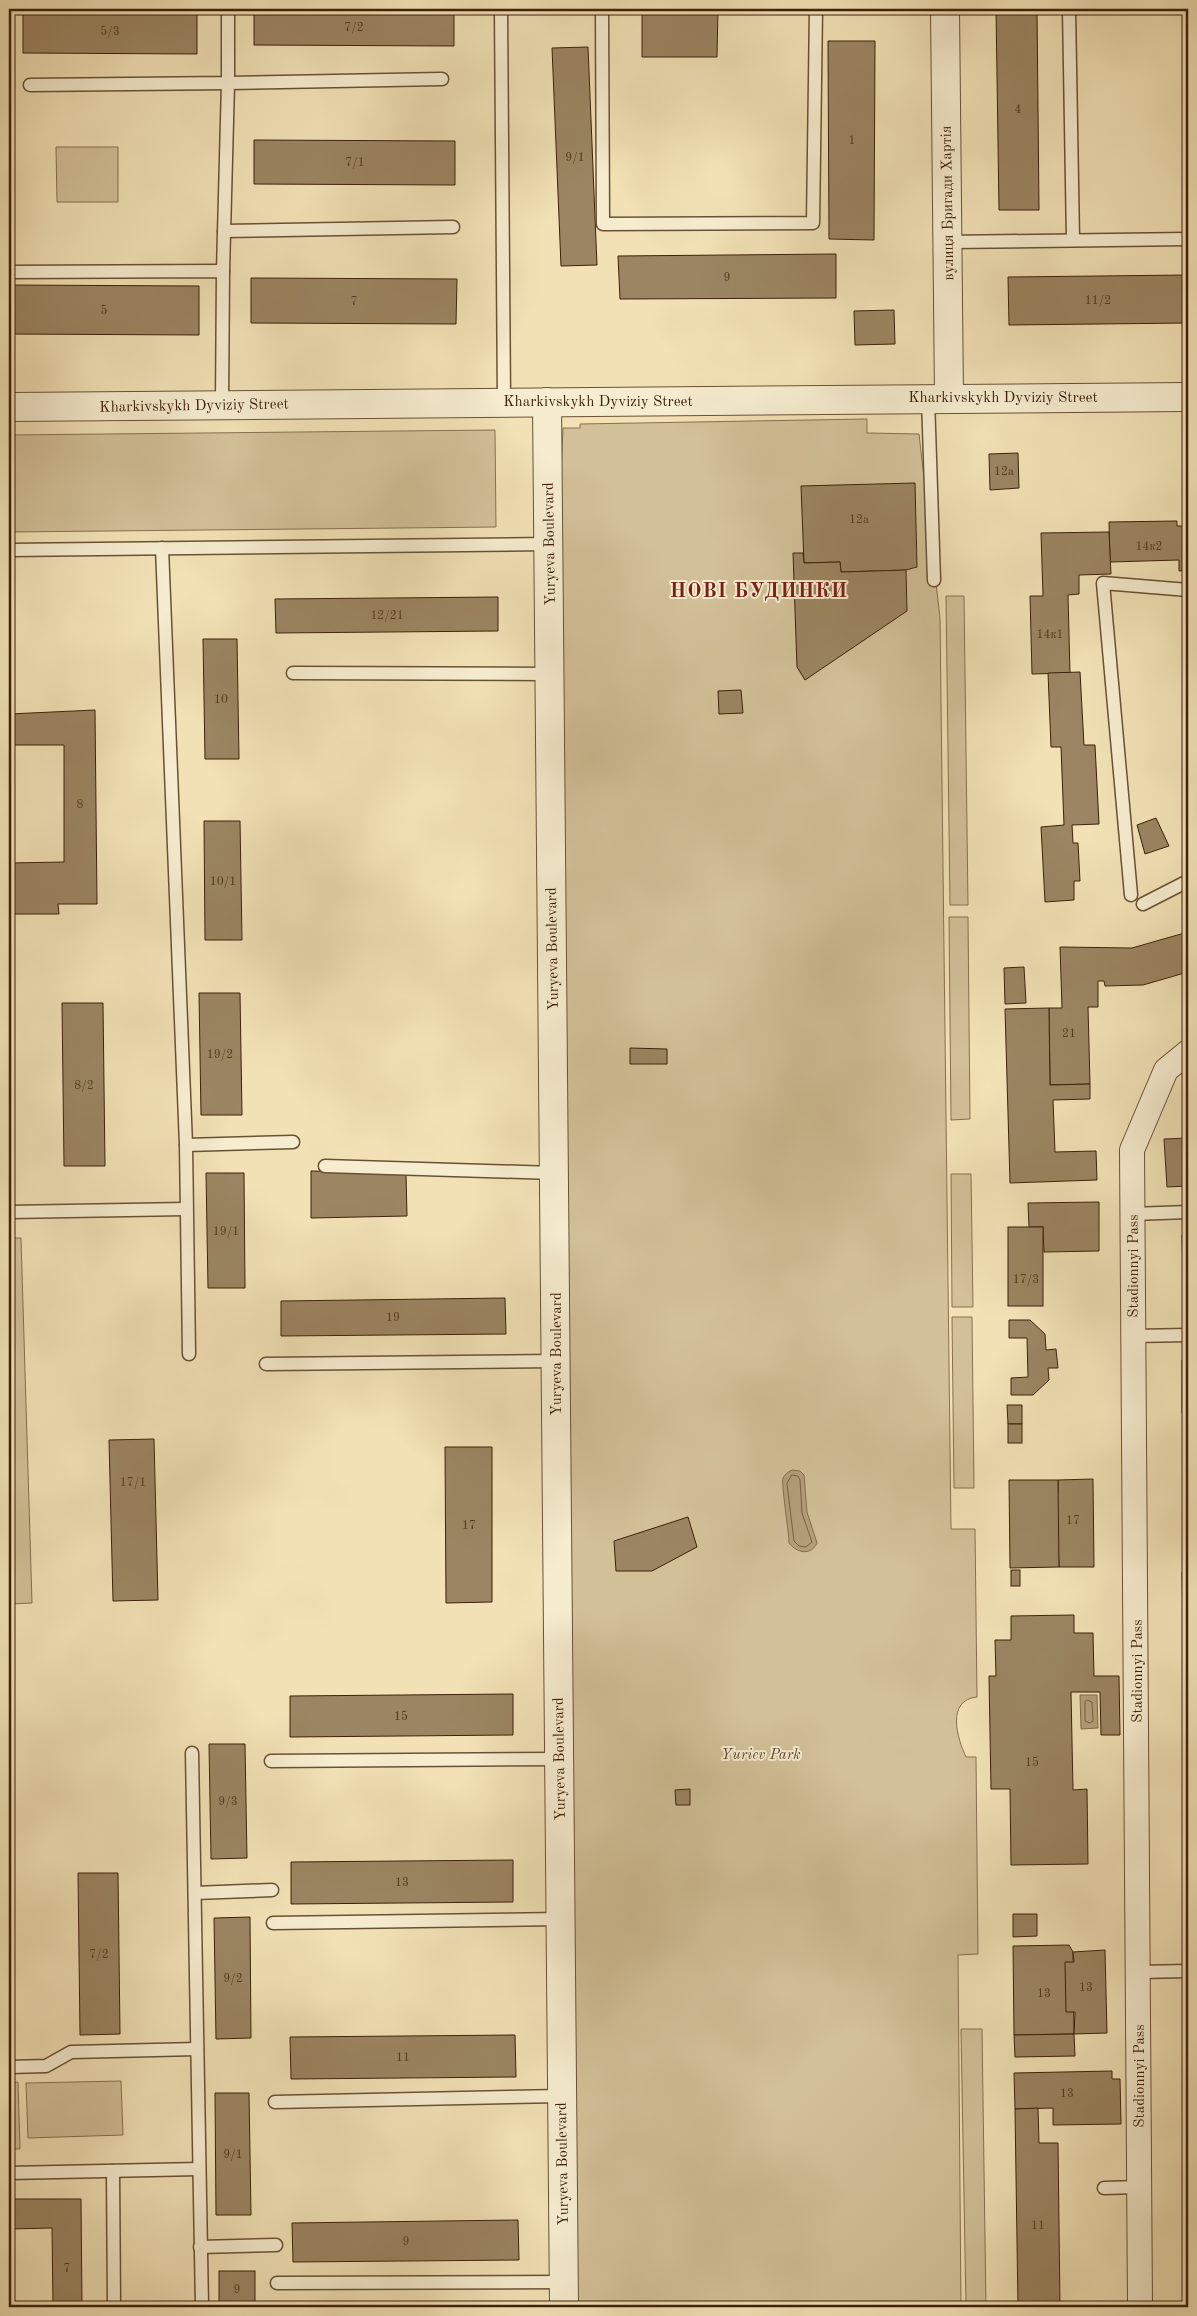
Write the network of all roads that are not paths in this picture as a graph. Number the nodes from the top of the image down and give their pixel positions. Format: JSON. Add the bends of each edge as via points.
{"nodes":[{"id":1,"x":228,"y":9,"type":"edge"},
{"id":2,"x":501,"y":9,"type":"edge"},
{"id":3,"x":602,"y":9,"type":"edge"},
{"id":4,"x":816,"y":9,"type":"edge"},
{"id":5,"x":945,"y":9,"type":"edge"},
{"id":6,"x":1069,"y":9,"type":"edge"},
{"id":7,"x":442,"y":79,"type":"dead end"},
{"id":8,"x":228,"y":83,"type":"junction"},
{"id":9,"x":30,"y":85,"type":"dead end"},
{"id":10,"x":453,"y":227,"type":"dead end"},
{"id":11,"x":224,"y":231,"type":"junction"},
{"id":12,"x":1188,"y":239,"type":"edge"},
{"id":13,"x":1073,"y":240,"type":"junction"},
{"id":14,"x":948,"y":242,"type":"junction"},
{"id":15,"x":224,"y":271,"type":"junction"},
{"id":16,"x":9,"y":272,"type":"edge"},
{"id":17,"x":1188,"y":396,"type":"edge"},
{"id":18,"x":938,"y":398,"type":"junction"},
{"id":19,"x":504,"y":402,"type":"junction"},
{"id":20,"x":547,"y":402,"type":"junction"},
{"id":21,"x":222,"y":405,"type":"junction"},
{"id":22,"x":9,"y":407,"type":"edge"},
{"id":23,"x":549,"y":544,"type":"junction"},
{"id":24,"x":162,"y":548,"type":"junction"},
{"id":25,"x":9,"y":550,"type":"edge"},
{"id":26,"x":934,"y":580,"type":"dead end"},
{"id":27,"x":1188,"y":590,"type":"edge"},
{"id":28,"x":293,"y":673,"type":"dead end"},
{"id":29,"x":550,"y":674,"type":"junction"},
{"id":30,"x":1188,"y":881,"type":"edge"},
{"id":31,"x":1131,"y":895,"type":"dead end"},
{"id":32,"x":1143,"y":904,"type":"dead end"},
{"id":33,"x":1188,"y":1052,"type":"edge"},
{"id":34,"x":293,"y":1142,"type":"dead end"},
{"id":35,"x":186,"y":1145,"type":"junction"},
{"id":36,"x":325,"y":1166,"type":"dead end"},
{"id":37,"x":554,"y":1173,"type":"junction"},
{"id":38,"x":186,"y":1209,"type":"junction"},
{"id":39,"x":9,"y":1212,"type":"edge"},
{"id":40,"x":1188,"y":1212,"type":"edge"},
{"id":41,"x":1133,"y":1214,"type":"junction"},
{"id":42,"x":1188,"y":1335,"type":"edge"},
{"id":43,"x":1134,"y":1336,"type":"junction"},
{"id":44,"x":189,"y":1354,"type":"dead end"},
{"id":45,"x":556,"y":1361,"type":"junction"},
{"id":46,"x":266,"y":1364,"type":"dead end"},
{"id":47,"x":192,"y":1753,"type":"dead end"},
{"id":48,"x":559,"y":1759,"type":"junction"},
{"id":49,"x":270,"y":1761,"type":"dead end"},
{"id":50,"x":272,"y":1890,"type":"dead end"},
{"id":51,"x":195,"y":1892,"type":"junction"},
{"id":52,"x":561,"y":1919,"type":"junction"},
{"id":53,"x":273,"y":1923,"type":"dead end"},
{"id":54,"x":1188,"y":1971,"type":"edge"},
{"id":55,"x":1138,"y":1972,"type":"junction"},
{"id":56,"x":197,"y":2049,"type":"junction"},
{"id":57,"x":9,"y":2067,"type":"edge"},
{"id":58,"x":561,"y":2096,"type":"junction"},
{"id":59,"x":275,"y":2102,"type":"dead end"},
{"id":60,"x":199,"y":2169,"type":"junction"},
{"id":61,"x":113,"y":2171,"type":"junction"},
{"id":62,"x":9,"y":2173,"type":"edge"},
{"id":63,"x":1139,"y":2186,"type":"junction"},
{"id":64,"x":1104,"y":2188,"type":"dead end"},
{"id":65,"x":276,"y":2245,"type":"dead end"},
{"id":66,"x":200,"y":2247,"type":"junction"},
{"id":67,"x":277,"y":2283,"type":"dead end"},
{"id":68,"x":564,"y":2295,"type":"edge"},
{"id":69,"x":114,"y":2307,"type":"edge"},
{"id":70,"x":202,"y":2307,"type":"edge"},
{"id":71,"x":1140,"y":2307,"type":"edge"}],
"edges":[{"from":1,"to":8,"type":"lane"},
{"from":2,"to":19,"type":"lane"},
{"from":3,"to":4,"type":"lane","via":[[602,224],[814,223]]},
{"from":5,"to":14,"type":"street","name":"вулиця Бригади Хартія"},
{"from":6,"to":13,"type":"lane"},
{"from":7,"to":8,"type":"lane"},
{"from":8,"to":9,"type":"lane"},
{"from":8,"to":11,"type":"lane"},
{"from":10,"to":11,"type":"lane"},
{"from":11,"to":15,"type":"lane"},
{"from":12,"to":13,"type":"lane"},
{"from":13,"to":14,"type":"lane"},
{"from":14,"to":18,"type":"street","name":"вулиця Бригади Хартія"},
{"from":15,"to":16,"type":"lane"},
{"from":15,"to":21,"type":"lane"},
{"from":17,"to":18,"type":"street","name":"Kharkivskykh Dyviziy Street"},
{"from":18,"to":20,"type":"street","name":"Kharkivskykh Dyviziy Street"},
{"from":18,"to":26,"type":"lane"},
{"from":19,"to":20,"type":"street","name":"Kharkivskykh Dyviziy Street"},
{"from":19,"to":21,"type":"street","name":"Kharkivskykh Dyviziy Street"},
{"from":20,"to":23,"type":"street","name":"Yuryeva Boulevard"},
{"from":21,"to":22,"type":"street","name":"Kharkivskykh Dyviziy Street"},
{"from":23,"to":24,"type":"lane"},
{"from":23,"to":29,"type":"street","name":"Yuryeva Boulevard"},
{"from":24,"to":25,"type":"lane"},
{"from":24,"to":35,"type":"lane"},
{"from":27,"to":31,"type":"lane","via":[[1103,583]]},
{"from":28,"to":29,"type":"lane"},
{"from":29,"to":37,"type":"street","name":"Yuryeva Boulevard"},
{"from":30,"to":32,"type":"lane"},
{"from":33,"to":41,"type":"street","name":"Stadionnyi Pass","via":[[1166,1070],[1132,1150]]},
{"from":34,"to":35,"type":"lane"},
{"from":35,"to":38,"type":"lane"},
{"from":36,"to":37,"type":"lane"},
{"from":37,"to":45,"type":"street","name":"Yuryeva Boulevard"},
{"from":38,"to":39,"type":"lane"},
{"from":38,"to":44,"type":"lane"},
{"from":40,"to":41,"type":"lane"},
{"from":41,"to":43,"type":"street","name":"Stadionnyi Pass"},
{"from":42,"to":43,"type":"lane"},
{"from":43,"to":55,"type":"street","name":"Stadionnyi Pass"},
{"from":45,"to":46,"type":"lane"},
{"from":45,"to":48,"type":"street","name":"Yuryeva Boulevard"},
{"from":47,"to":51,"type":"lane"},
{"from":48,"to":49,"type":"lane"},
{"from":48,"to":52,"type":"street","name":"Yuryeva Boulevard"},
{"from":50,"to":51,"type":"lane"},
{"from":51,"to":56,"type":"lane"},
{"from":52,"to":53,"type":"lane"},
{"from":52,"to":58,"type":"street","name":"Yuryeva Boulevard"},
{"from":54,"to":55,"type":"lane"},
{"from":55,"to":63,"type":"street","name":"Stadionnyi Pass"},
{"from":56,"to":57,"type":"lane","via":[[72,2052],[46,2066]]},
{"from":56,"to":60,"type":"lane"},
{"from":58,"to":59,"type":"lane"},
{"from":58,"to":68,"type":"street","name":"Yuryeva Boulevard"},
{"from":60,"to":61,"type":"lane"},
{"from":60,"to":66,"type":"lane"},
{"from":61,"to":62,"type":"lane"},
{"from":61,"to":69,"type":"lane"},
{"from":63,"to":64,"type":"lane"},
{"from":63,"to":71,"type":"street","name":"Stadionnyi Pass"},
{"from":65,"to":66,"type":"lane"},
{"from":66,"to":70,"type":"lane"},
{"from":67,"to":68,"type":"lane"}]}
